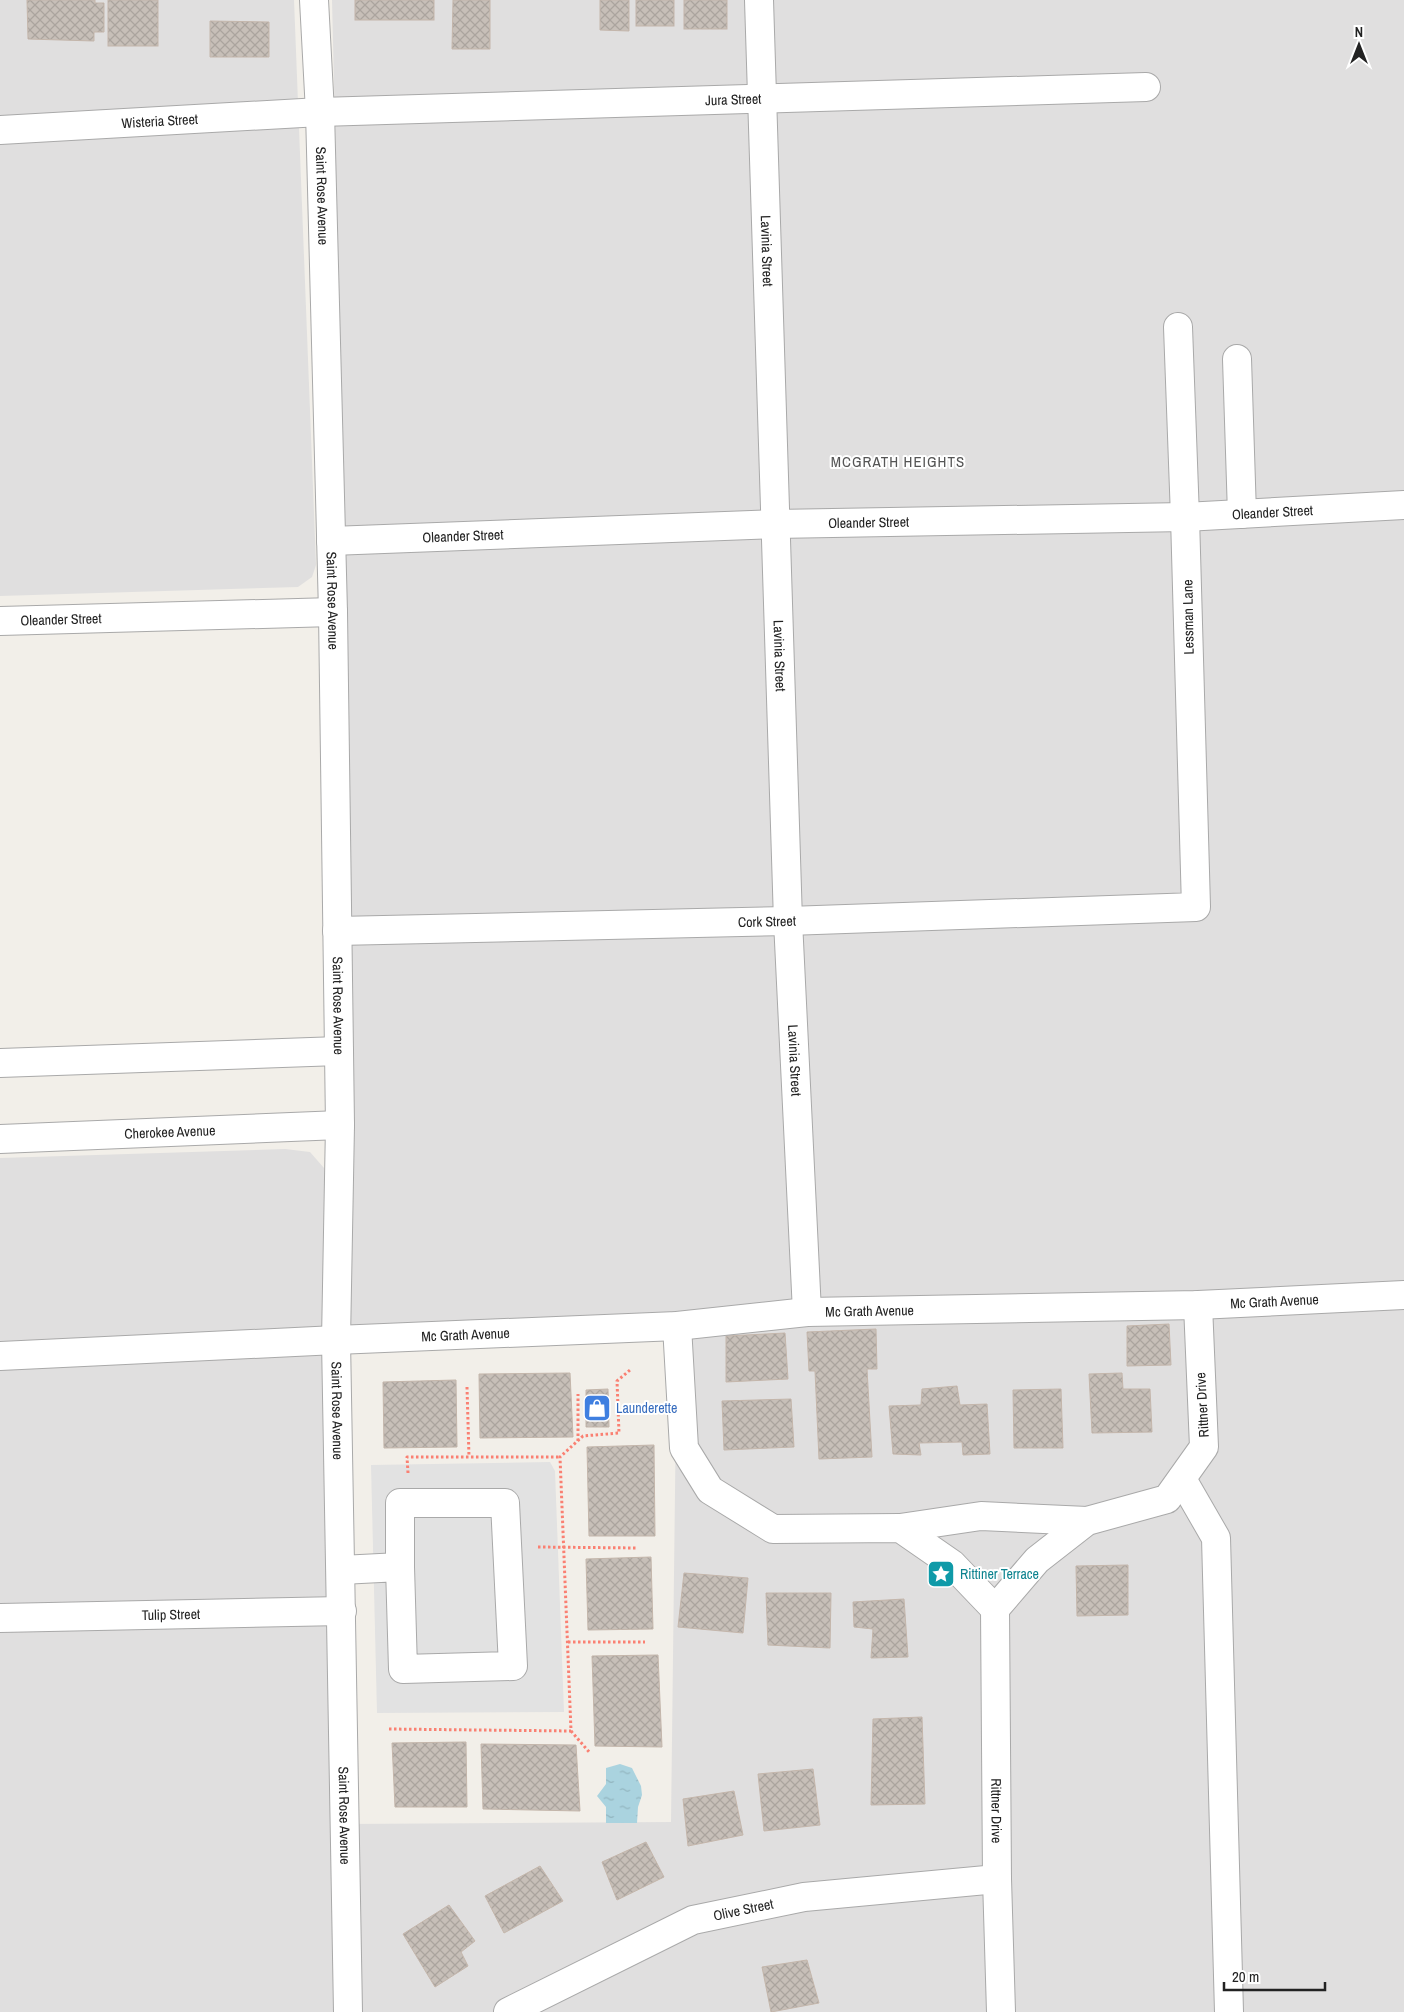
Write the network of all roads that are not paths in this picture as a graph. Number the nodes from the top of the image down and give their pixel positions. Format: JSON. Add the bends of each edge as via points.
{"nodes":[{"id":1,"x":314,"y":0,"type":"edge"},
{"id":2,"x":759,"y":0,"type":"edge"},
{"id":3,"x":1146,"y":87,"type":"dead end"},
{"id":4,"x":763,"y":97,"type":"junction"},
{"id":5,"x":320,"y":112,"type":"junction"},
{"id":6,"x":0,"y":130,"type":"edge"},
{"id":7,"x":1178,"y":327,"type":"dead end"},
{"id":8,"x":1237,"y":359,"type":"dead end"},
{"id":9,"x":1404,"y":505,"type":"edge"},
{"id":10,"x":1242,"y":514,"type":"junction"},
{"id":11,"x":1186,"y":517,"type":"junction"},
{"id":12,"x":775,"y":524,"type":"junction"},
{"id":13,"x":331,"y":541,"type":"junction"},
{"id":14,"x":333,"y":612,"type":"junction"},
{"id":15,"x":0,"y":621,"type":"edge"},
{"id":16,"x":1196,"y":907,"type":"joint"},
{"id":17,"x":788,"y":921,"type":"junction"},
{"id":18,"x":338,"y":931,"type":"junction"},
{"id":19,"x":339,"y":1051,"type":"junction"},
{"id":20,"x":0,"y":1063,"type":"edge"},
{"id":21,"x":340,"y":1125,"type":"junction"},
{"id":22,"x":0,"y":1139,"type":"edge"},
{"id":23,"x":1404,"y":1295,"type":"edge"},
{"id":24,"x":1198,"y":1305,"type":"junction"},
{"id":25,"x":807,"y":1312,"type":"junction"},
{"id":26,"x":677,"y":1326,"type":"junction"},
{"id":27,"x":336,"y":1340,"type":"junction"},
{"id":28,"x":0,"y":1356,"type":"edge"},
{"id":29,"x":1182,"y":1479,"type":"junction"},
{"id":30,"x":1087,"y":1520,"type":"junction"},
{"id":31,"x":900,"y":1528,"type":"junction"},
{"id":32,"x":400,"y":1568,"type":"junction"},
{"id":33,"x":341,"y":1570,"type":"junction"},
{"id":34,"x":995,"y":1609,"type":"junction"},
{"id":35,"x":342,"y":1611,"type":"junction"},
{"id":36,"x":0,"y":1618,"type":"edge"},
{"id":37,"x":997,"y":1879,"type":"junction"},
{"id":38,"x":348,"y":2012,"type":"edge"},
{"id":39,"x":508,"y":2012,"type":"edge"},
{"id":40,"x":1001,"y":2012,"type":"edge"},
{"id":41,"x":1229,"y":2012,"type":"edge"}],
"edges":[{"from":1,"to":5,"type":"street","name":"Saint Rose Avenue"},
{"from":2,"to":4,"type":"street","name":"Lavinia Street"},
{"from":3,"to":4,"type":"street","name":"Jura Street"},
{"from":4,"to":5,"type":"street","name":"Jura Street"},
{"from":4,"to":12,"type":"street","name":"Lavinia Street"},
{"from":5,"to":6,"type":"street","name":"Wisteria Street"},
{"from":5,"to":13,"type":"street","name":"Saint Rose Avenue"},
{"from":7,"to":11,"type":"street","name":"Lessman Lane"},
{"from":8,"to":10,"type":"street"},
{"from":9,"to":10,"type":"street","name":"Oleander Street"},
{"from":10,"to":11,"type":"street","name":"Oleander Street"},
{"from":11,"to":12,"type":"street","name":"Oleander Street"},
{"from":11,"to":16,"type":"street","name":"Lessman Lane"},
{"from":12,"to":13,"type":"street","name":"Oleander Street"},
{"from":12,"to":17,"type":"street","name":"Lavinia Street"},
{"from":13,"to":14,"type":"street","name":"Saint Rose Avenue"},
{"from":14,"to":15,"type":"street","name":"Oleander Street"},
{"from":14,"to":18,"type":"street","name":"Saint Rose Avenue"},
{"from":16,"to":17,"type":"street","name":"Cork Street"},
{"from":17,"to":18,"type":"street","name":"Cork Street"},
{"from":17,"to":25,"type":"street","name":"Lavinia Street"},
{"from":18,"to":19,"type":"street","name":"Saint Rose Avenue"},
{"from":19,"to":20,"type":"street"},
{"from":19,"to":21,"type":"street","name":"Saint Rose Avenue"},
{"from":21,"to":22,"type":"street","name":"Cherokee Avenue"},
{"from":21,"to":27,"type":"street","name":"Saint Rose Avenue"},
{"from":23,"to":24,"type":"street","name":"Mc Grath Avenue"},
{"from":24,"to":25,"type":"street","name":"Mc Grath Avenue"},
{"from":24,"to":29,"type":"street","name":"Rittner Drive","via":[[1204,1447]]},
{"from":25,"to":26,"type":"street","name":"Mc Grath Avenue"},
{"from":26,"to":27,"type":"street","name":"Mc Grath Avenue"},
{"from":26,"to":31,"type":"street","name":"Rittner Drive","via":[[684,1448],[710,1490],[773,1529]]},
{"from":27,"to":28,"type":"street","name":"Mc Grath Avenue"},
{"from":27,"to":33,"type":"street","name":"Saint Rose Avenue"},
{"from":29,"to":30,"type":"street","name":"Rittner Drive","via":[[1167,1499]]},
{"from":29,"to":41,"type":"street","via":[[1216,1538]]},
{"from":30,"to":31,"type":"street","name":"Rittner Drive","via":[[981,1516]]},
{"from":30,"to":34,"type":"street","name":"Rittner Drive","via":[[1037,1560]]},
{"from":31,"to":34,"type":"street","via":[[952,1564]]},
{"from":32,"to":32,"type":"street","via":[[400,1503],[505,1503],[513,1666],[403,1669]]},
{"from":32,"to":33,"type":"street"},
{"from":33,"to":35,"type":"street","name":"Saint Rose Avenue"},
{"from":34,"to":37,"type":"street","name":"Rittner Drive"},
{"from":35,"to":36,"type":"street","name":"Tulip Street"},
{"from":35,"to":38,"type":"street","name":"Saint Rose Avenue"},
{"from":37,"to":39,"type":"street","name":"Olive Street","via":[[804,1897],[693,1920]]},
{"from":37,"to":40,"type":"street","name":"Rittner Drive"}]}
